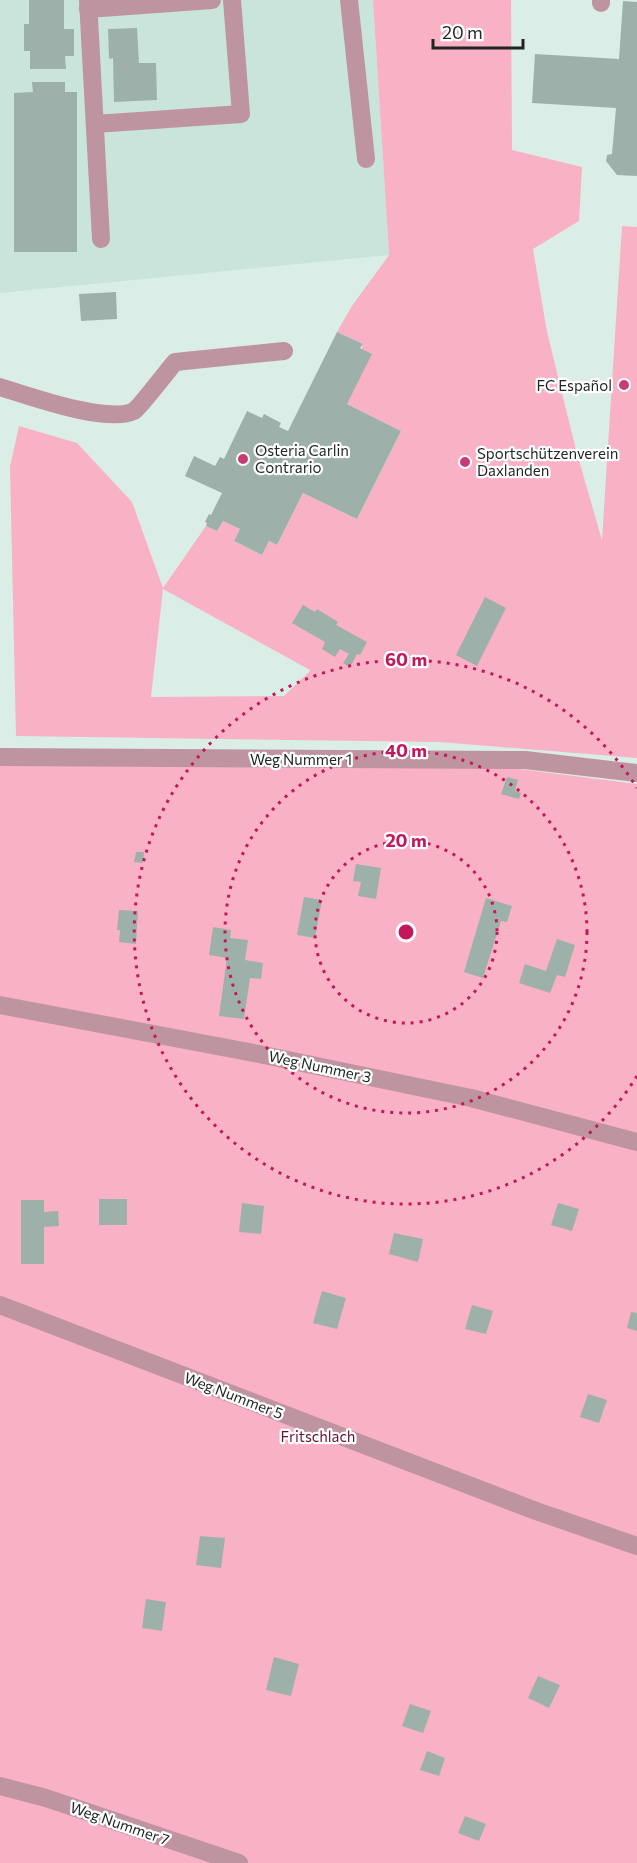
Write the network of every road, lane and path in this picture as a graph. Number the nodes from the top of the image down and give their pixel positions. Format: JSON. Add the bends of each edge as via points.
{"nodes":[{"id":1,"x":212,"y":0,"type":"edge"},
{"id":2,"x":232,"y":0,"type":"edge"},
{"id":3,"x":349,"y":0,"type":"edge"},
{"id":4,"x":88,"y":5,"type":"edge"},
{"id":5,"x":95,"y":124,"type":"junction"},
{"id":6,"x":366,"y":159,"type":"dead end"},
{"id":7,"x":101,"y":239,"type":"dead end"},
{"id":8,"x":284,"y":351,"type":"dead end"},
{"id":9,"x":0,"y":387,"type":"edge"},
{"id":10,"x":0,"y":758,"type":"edge"},
{"id":11,"x":637,"y":772,"type":"edge"},
{"id":12,"x":0,"y":1005,"type":"edge"},
{"id":13,"x":637,"y":1142,"type":"edge"},
{"id":14,"x":0,"y":1305,"type":"edge"},
{"id":15,"x":637,"y":1546,"type":"edge"},
{"id":16,"x":0,"y":1786,"type":"edge"},
{"id":17,"x":239,"y":1863,"type":"edge"}],
"edges":[{"from":1,"to":4,"type":"lane"},
{"from":2,"to":5,"type":"lane","via":[[241,114]]},
{"from":3,"to":6,"type":"lane"},
{"from":4,"to":5,"type":"lane"},
{"from":5,"to":7,"type":"lane"},
{"from":8,"to":9,"type":"lane","via":[[175,362],[135,411],[110,416]]},
{"from":10,"to":11,"type":"lane","name":"Weg Nummer 1","via":[[525,760]]},
{"from":12,"to":13,"type":"lane","name":"Weg Nummer 3","via":[[460,1095]]},
{"from":14,"to":15,"type":"lane","name":"Weg Nummer 5","via":[[536,1511]]},
{"from":16,"to":17,"type":"lane","name":"Weg Nummer 7"}]}
